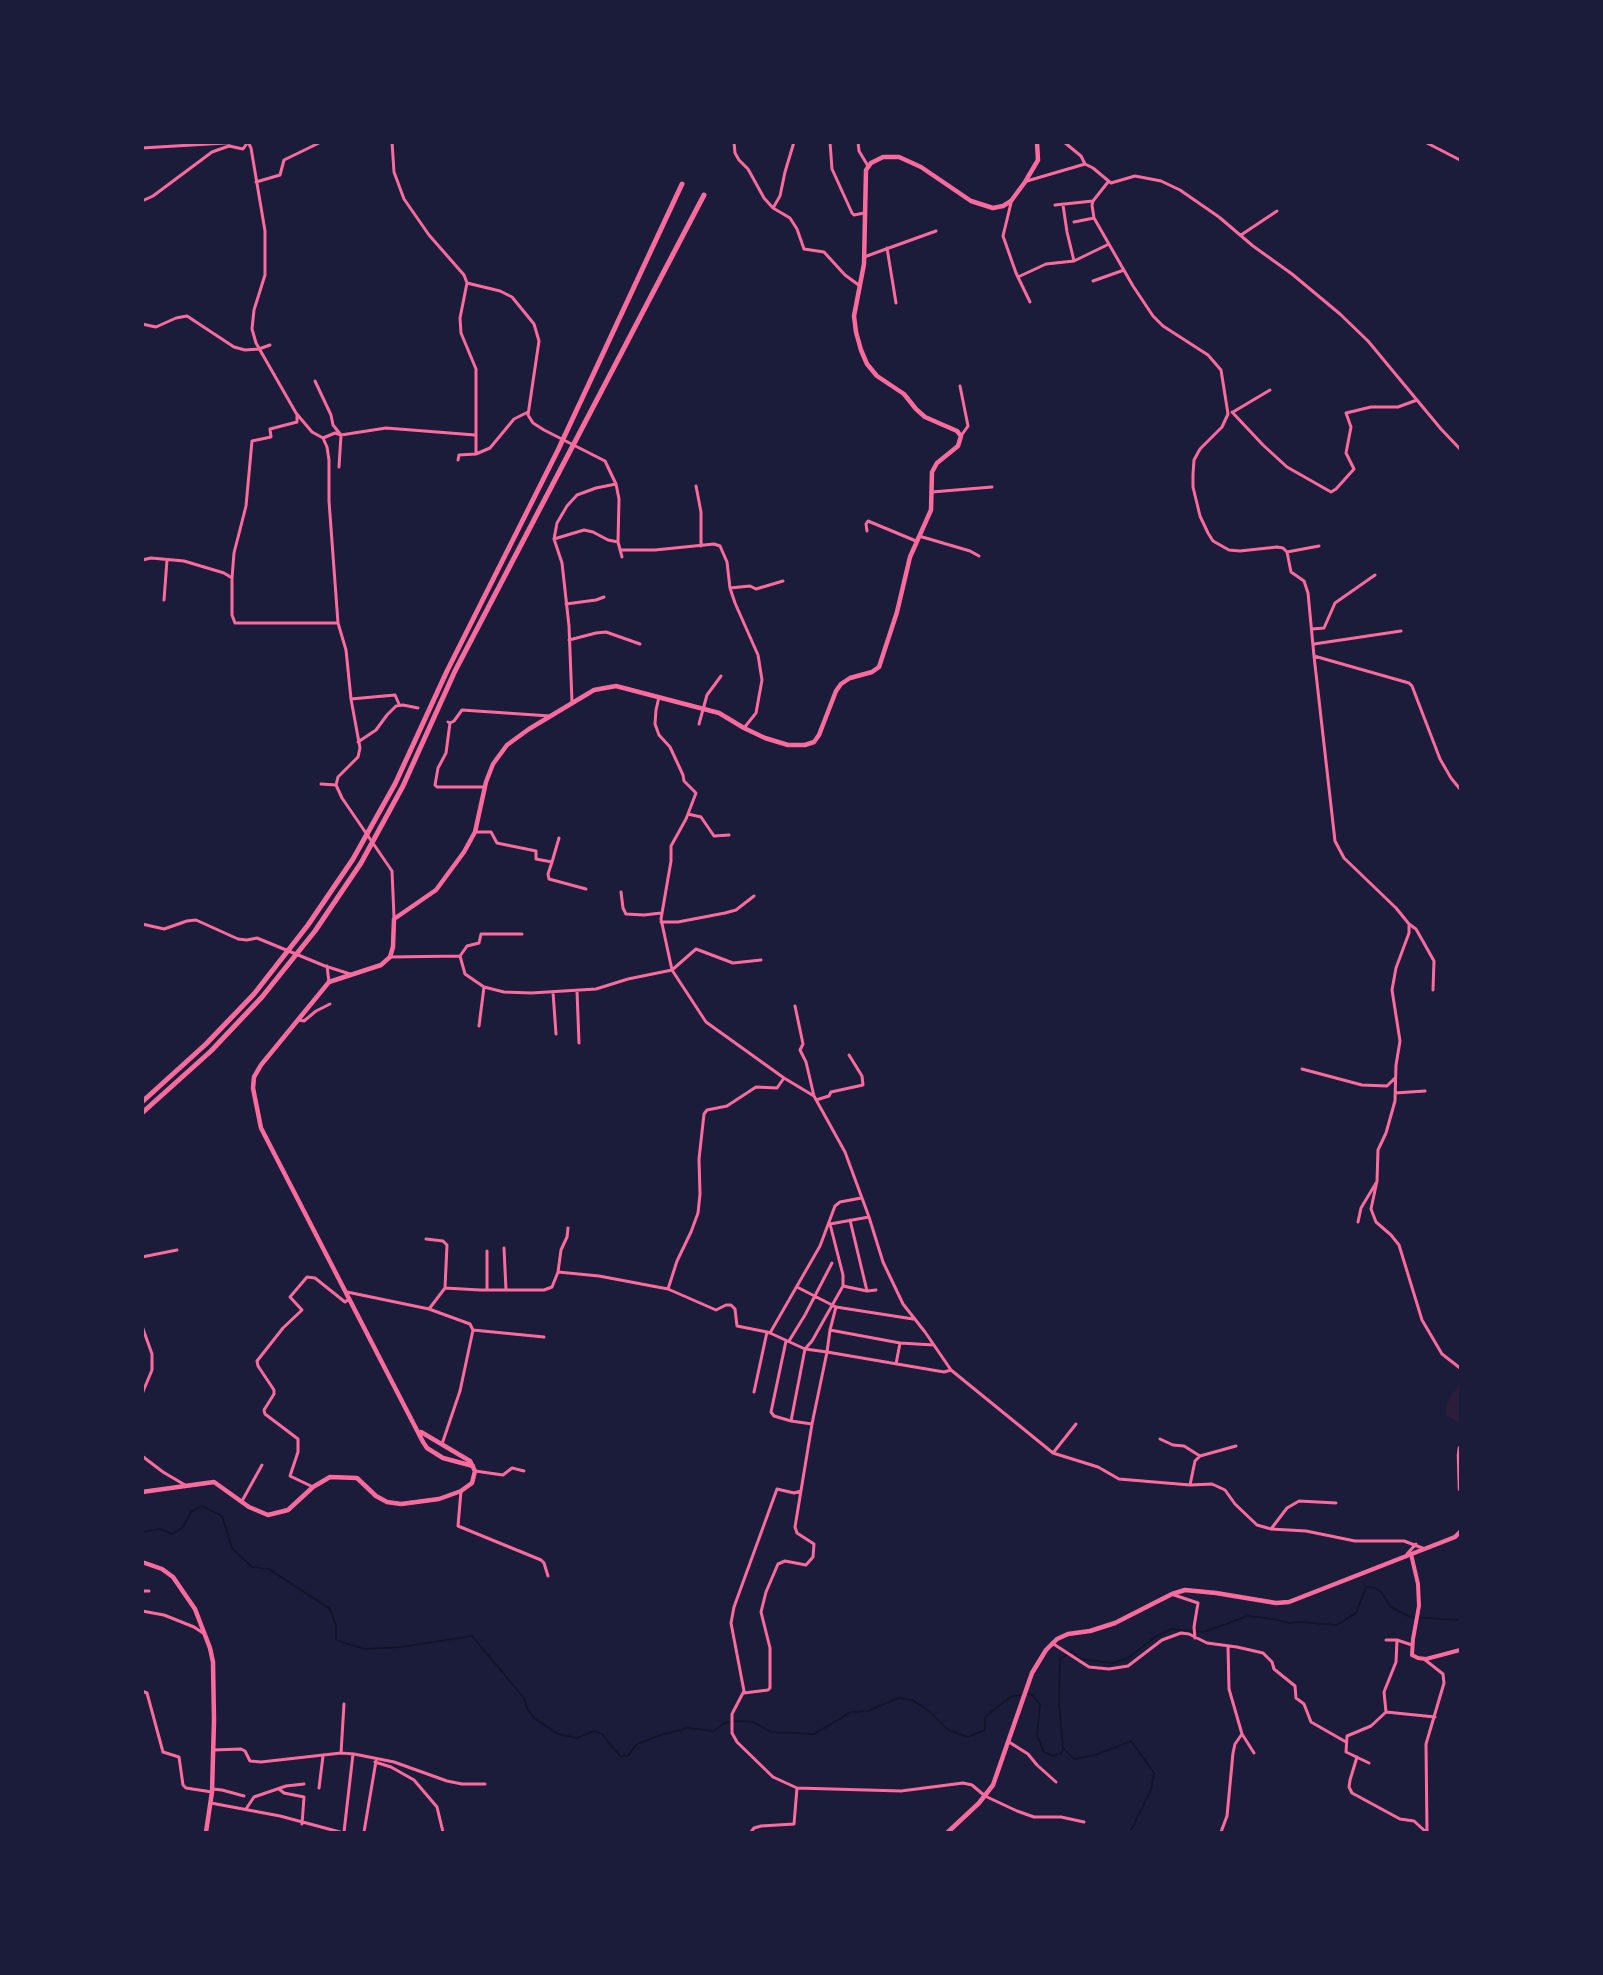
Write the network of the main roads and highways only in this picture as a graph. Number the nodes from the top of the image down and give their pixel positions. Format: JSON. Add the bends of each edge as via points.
{"nodes":[{"id":1,"x":1037,"y":142,"type":"edge"},
{"id":2,"x":682,"y":184,"type":"dead end"},
{"id":3,"x":704,"y":195,"type":"dead end"},
{"id":4,"x":142,"y":1102,"type":"edge"},
{"id":5,"x":142,"y":1113,"type":"edge"},
{"id":6,"x":418,"y":1430,"type":"junction"},
{"id":7,"x":1461,"y":1448,"type":"edge"},
{"id":8,"x":474,"y":1469,"type":"junction"},
{"id":9,"x":1461,"y":1489,"type":"edge"},
{"id":10,"x":142,"y":1492,"type":"edge"},
{"id":11,"x":1461,"y":1532,"type":"edge"},
{"id":12,"x":142,"y":1562,"type":"edge"},
{"id":13,"x":206,"y":1833,"type":"edge"},
{"id":14,"x":948,"y":1833,"type":"edge"}],
"edges":[{"from":1,"to":6,"type":"main road","via":[[1038,160],[1025,182],[1011,201],[998,207],[982,206],[962,197],[921,167],[899,157],[883,157],[868,166],[865,174],[864,256],[855,321],[867,364],[926,417],[961,436],[958,446],[933,468],[931,510],[908,563],[879,667],[841,684],[817,739],[805,745],[788,745],[704,708],[611,686],[594,690],[507,745],[493,764],[475,832],[464,852],[438,887],[394,920],[390,957],[385,963],[329,982],[258,1069],[253,1088],[261,1128]]},
{"from":2,"to":4,"type":"highway","via":[[558,450],[395,784],[353,859],[254,994]]},
{"from":3,"to":5,"type":"highway","via":[[455,671],[403,786],[362,863],[262,998]]},
{"from":6,"to":8,"type":"main road","via":[[467,1458]]},
{"from":6,"to":8,"type":"main road","via":[[434,1453]]},
{"from":7,"to":9,"type":"main road"},
{"from":8,"to":10,"type":"main road","via":[[472,1483],[461,1491],[430,1501],[401,1504],[382,1500],[362,1480],[330,1477],[282,1513],[263,1514],[241,1503],[217,1483]]},
{"from":11,"to":14,"type":"main road","via":[[1289,1602],[1185,1590],[1115,1623],[1068,1634],[1052,1643],[1034,1669],[996,1779],[985,1796]]},
{"from":12,"to":13,"type":"main road","via":[[173,1577],[193,1604],[213,1662],[212,1790]]}]}
